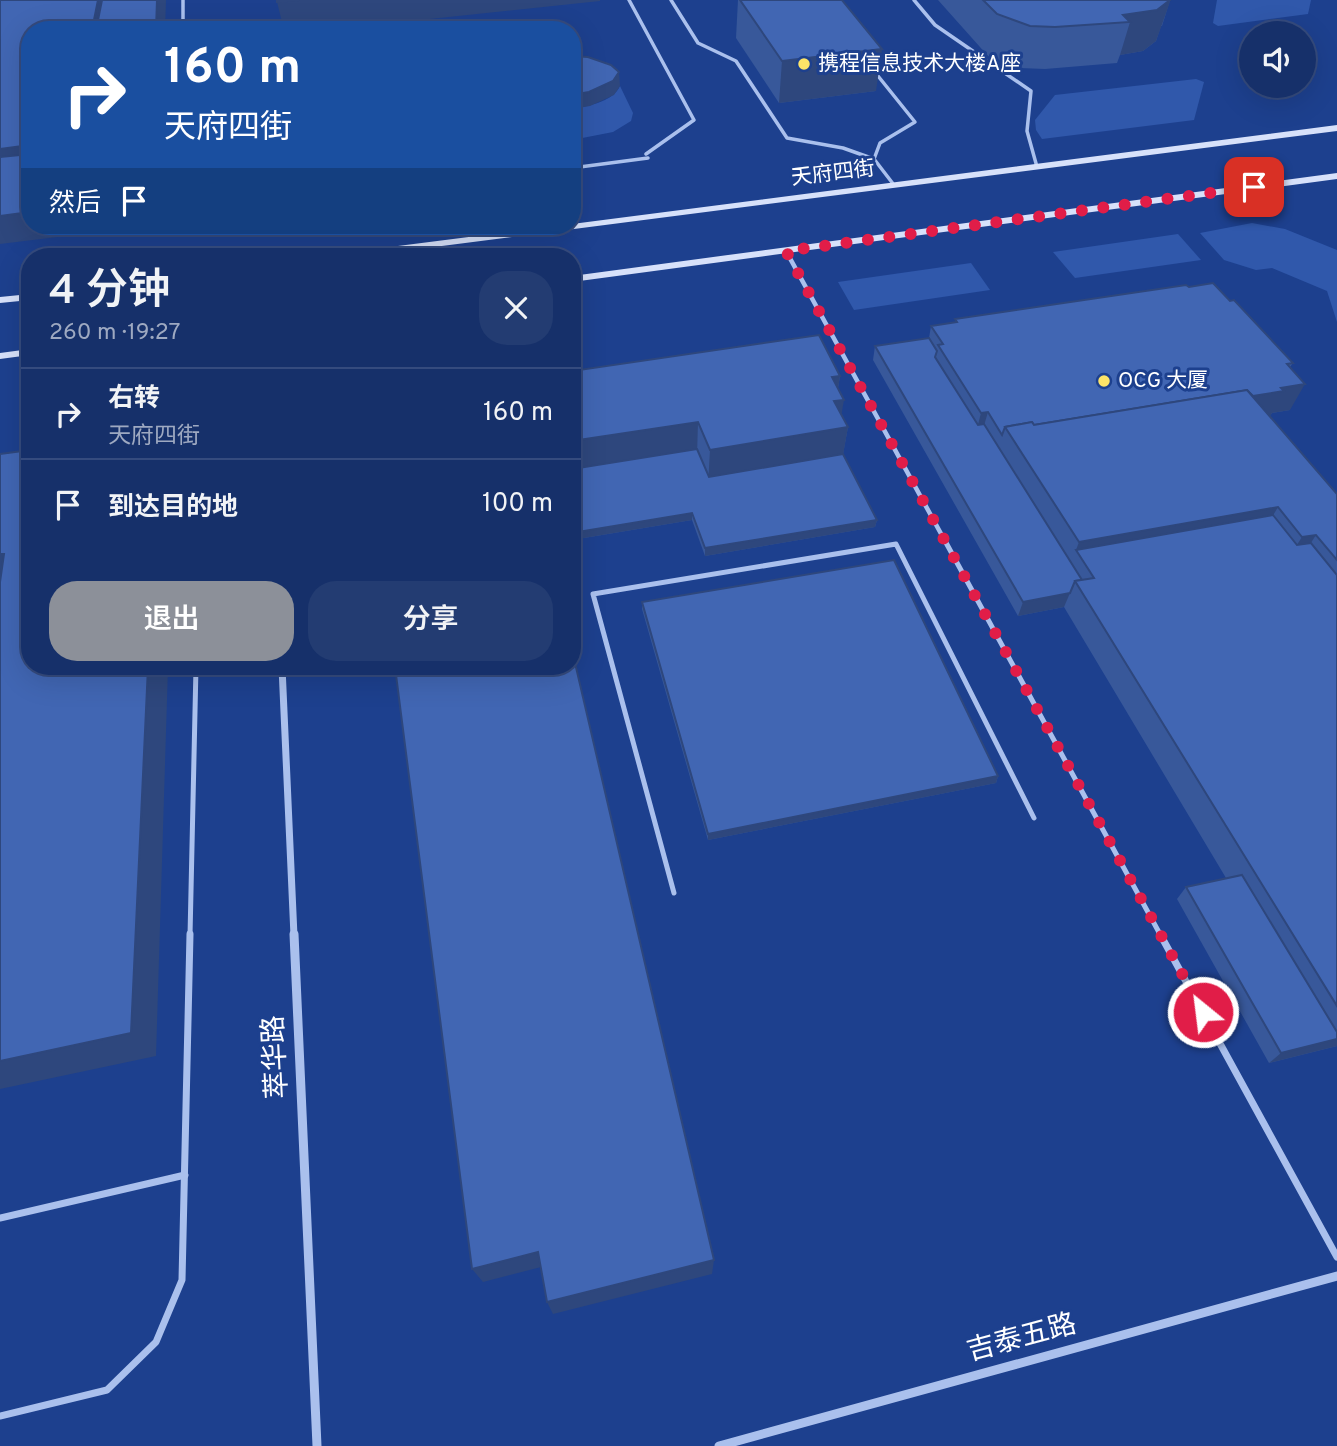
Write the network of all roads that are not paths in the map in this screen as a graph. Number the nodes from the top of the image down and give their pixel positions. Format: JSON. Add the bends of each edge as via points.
{"nodes":[{"id":1,"x":183,"y":0,"type":"edge"},
{"id":2,"x":629,"y":0,"type":"edge"},
{"id":3,"x":671,"y":0,"type":"edge"},
{"id":4,"x":914,"y":0,"type":"edge"},
{"id":5,"x":183,"y":21,"type":"edge"},
{"id":6,"x":873,"y":69,"type":"edge"},
{"id":7,"x":1337,"y":128,"type":"edge"},
{"id":8,"x":874,"y":159,"type":"junction"},
{"id":9,"x":581,"y":167,"type":"edge"},
{"id":10,"x":1037,"y":167,"type":"junction"},
{"id":11,"x":1337,"y":176,"type":"edge"},
{"id":12,"x":894,"y":185,"type":"junction"},
{"id":13,"x":581,"y":225,"type":"edge"},
{"id":14,"x":506,"y":235,"type":"edge"},
{"id":15,"x":405,"y":248,"type":"edge"},
{"id":16,"x":786,"y":251,"type":"junction"},
{"id":17,"x":581,"y":278,"type":"edge"},
{"id":18,"x":21,"y":298,"type":"edge"},
{"id":19,"x":0,"y":300,"type":"edge"},
{"id":20,"x":21,"y":353,"type":"edge"},
{"id":21,"x":0,"y":356,"type":"edge"},
{"id":22,"x":196,"y":675,"type":"edge"},
{"id":23,"x":282,"y":675,"type":"edge"},
{"id":24,"x":1034,"y":818,"type":"dead end"},
{"id":25,"x":674,"y":893,"type":"dead end"},
{"id":26,"x":185,"y":1175,"type":"junction"},
{"id":27,"x":0,"y":1218,"type":"edge"},
{"id":28,"x":1337,"y":1257,"type":"edge"},
{"id":29,"x":1337,"y":1276,"type":"edge"},
{"id":30,"x":0,"y":1416,"type":"edge"},
{"id":31,"x":317,"y":1446,"type":"edge"},
{"id":32,"x":719,"y":1446,"type":"edge"}],
"edges":[{"from":1,"to":5,"type":"lane"},
{"from":2,"to":9,"type":"lane","via":[[694,120],[647,156]]},
{"from":3,"to":8,"type":"lane","via":[[698,43],[736,61],[787,138]]},
{"from":4,"to":10,"type":"lane","via":[[934,25],[1031,92],[1027,131]]},
{"from":6,"to":8,"type":"lane","via":[[915,122],[880,143]]},
{"from":7,"to":10,"type":"main road","name":"天府四街"},
{"from":8,"to":12,"type":"lane"},
{"from":10,"to":12,"type":"main road","name":"天府四街"},
{"from":11,"to":16,"type":"main road"},
{"from":12,"to":13,"type":"main road","name":"天府四街"},
{"from":14,"to":15,"type":"main road","name":"天府四街"},
{"from":16,"to":17,"type":"main road"},
{"from":16,"to":28,"type":"lane"},
{"from":18,"to":19,"type":"main road"},
{"from":20,"to":21,"type":"main road"},
{"from":22,"to":26,"type":"lane"},
{"from":23,"to":31,"type":"street","name":"萃华路"},
{"from":24,"to":25,"type":"lane","via":[[896,544],[593,594]]},
{"from":26,"to":27,"type":"lane"},
{"from":26,"to":30,"type":"lane","via":[[182,1280],[156,1342],[107,1390]]},
{"from":29,"to":32,"type":"street","name":"吉泰五路"}]}
